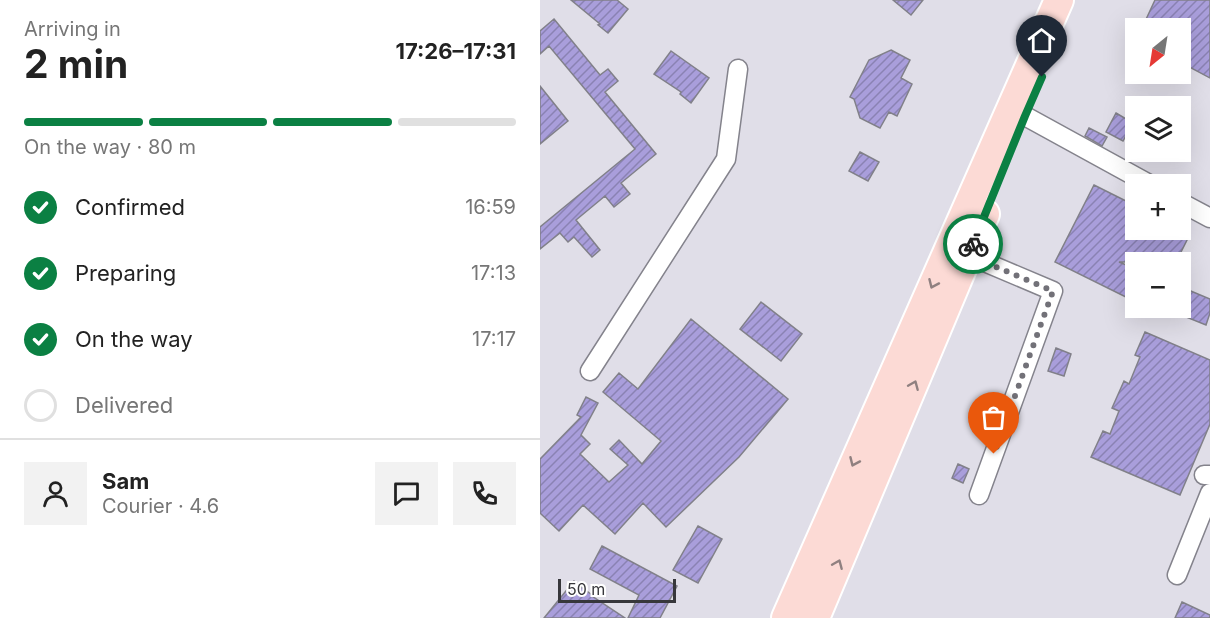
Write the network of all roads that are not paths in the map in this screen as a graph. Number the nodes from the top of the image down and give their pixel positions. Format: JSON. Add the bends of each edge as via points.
{"nodes":[{"id":1,"x":1059,"y":0,"type":"edge"},
{"id":2,"x":1077,"y":0,"type":"edge"},
{"id":3,"x":738,"y":69,"type":"dead end"},
{"id":4,"x":1025,"y":116,"type":"junction"},
{"id":5,"x":1131,"y":174,"type":"edge"},
{"id":6,"x":1191,"y":208,"type":"edge"},
{"id":7,"x":1210,"y":218,"type":"edge"},
{"id":8,"x":968,"y":255,"type":"junction"},
{"id":9,"x":590,"y":371,"type":"dead end"},
{"id":10,"x":1210,"y":493,"type":"edge"},
{"id":11,"x":980,"y":495,"type":"dead end"},
{"id":12,"x":1177,"y":576,"type":"dead end"},
{"id":13,"x":786,"y":618,"type":"edge"},
{"id":14,"x":815,"y":618,"type":"edge"}],
"edges":[{"from":1,"to":13,"type":"main road","one_way":true},
{"from":2,"to":4,"type":"main road"},
{"from":3,"to":9,"type":"street","via":[[726,159]]},
{"from":4,"to":5,"type":"street"},
{"from":4,"to":8,"type":"main road"},
{"from":6,"to":7,"type":"street"},
{"from":8,"to":11,"type":"street","via":[[1053,291]]},
{"from":14,"to":8,"type":"main road","one_way":true},
{"from":10,"to":12,"type":"street"}]}
